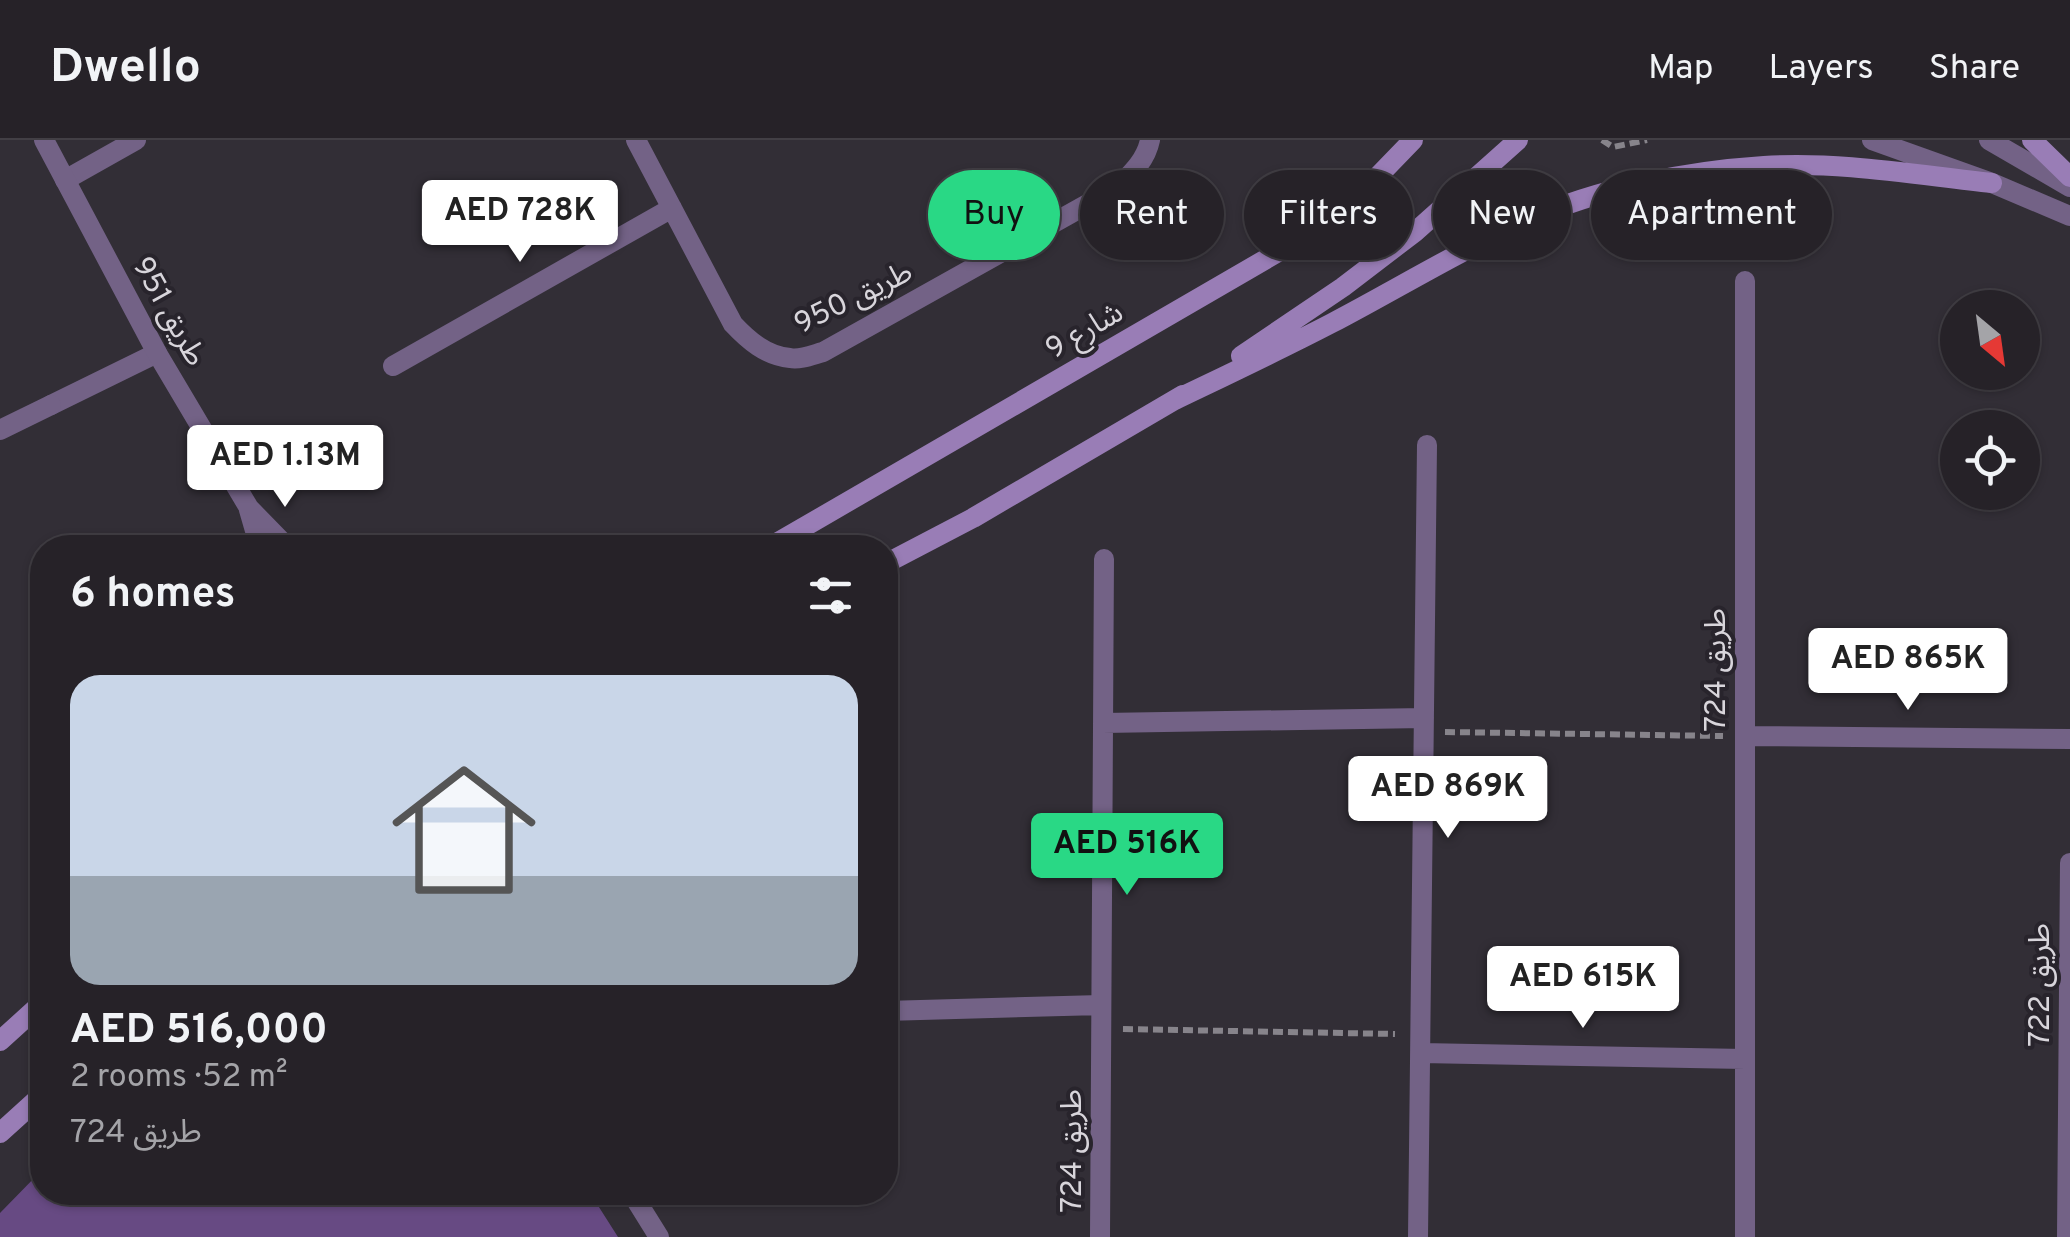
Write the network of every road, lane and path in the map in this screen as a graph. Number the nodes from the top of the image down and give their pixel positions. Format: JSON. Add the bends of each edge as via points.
{"nodes":[{"id":1,"x":44,"y":140,"type":"edge"},
{"id":2,"x":136,"y":140,"type":"edge"},
{"id":3,"x":636,"y":140,"type":"edge"},
{"id":4,"x":1150,"y":140,"type":"edge"},
{"id":5,"x":1413,"y":140,"type":"edge"},
{"id":6,"x":1518,"y":140,"type":"edge"},
{"id":7,"x":1602,"y":140,"type":"edge"},
{"id":8,"x":1647,"y":140,"type":"edge"},
{"id":9,"x":1872,"y":140,"type":"edge"},
{"id":10,"x":1989,"y":140,"type":"edge"},
{"id":11,"x":2032,"y":140,"type":"edge"},
{"id":12,"x":2070,"y":177,"type":"edge"},
{"id":13,"x":65,"y":180,"type":"junction"},
{"id":14,"x":1992,"y":183,"type":"junction"},
{"id":15,"x":2070,"y":187,"type":"edge"},
{"id":16,"x":672,"y":208,"type":"junction"},
{"id":17,"x":2070,"y":216,"type":"edge"},
{"id":18,"x":1745,"y":281,"type":"dead end"},
{"id":19,"x":157,"y":353,"type":"junction"},
{"id":20,"x":393,"y":366,"type":"dead end"},
{"id":21,"x":1175,"y":400,"type":"junction"},
{"id":22,"x":0,"y":430,"type":"edge"},
{"id":23,"x":1427,"y":445,"type":"dead end"},
{"id":24,"x":249,"y":508,"type":"junction"},
{"id":25,"x":256,"y":535,"type":"edge"},
{"id":26,"x":275,"y":535,"type":"edge"},
{"id":27,"x":790,"y":535,"type":"edge"},
{"id":28,"x":898,"y":557,"type":"edge"},
{"id":29,"x":1104,"y":559,"type":"dead end"},
{"id":30,"x":1103,"y":723,"type":"junction"},
{"id":31,"x":1424,"y":725,"type":"junction"},
{"id":32,"x":1745,"y":736,"type":"junction"},
{"id":33,"x":2070,"y":738,"type":"edge"},
{"id":34,"x":2070,"y":864,"type":"edge"},
{"id":35,"x":1101,"y":1005,"type":"junction"},
{"id":36,"x":898,"y":1012,"type":"edge"},
{"id":37,"x":30,"y":1015,"type":"edge"},
{"id":38,"x":1102,"y":1029,"type":"junction"},
{"id":39,"x":0,"y":1042,"type":"edge"},
{"id":40,"x":1421,"y":1044,"type":"junction"},
{"id":41,"x":1745,"y":1059,"type":"junction"},
{"id":42,"x":30,"y":1106,"type":"edge"},
{"id":43,"x":2069,"y":1106,"type":"edge"},
{"id":44,"x":0,"y":1133,"type":"edge"},
{"id":45,"x":640,"y":1205,"type":"edge"},
{"id":46,"x":659,"y":1237,"type":"edge"},
{"id":47,"x":1100,"y":1237,"type":"edge"},
{"id":48,"x":1418,"y":1237,"type":"edge"},
{"id":49,"x":1745,"y":1237,"type":"edge"},
{"id":50,"x":2068,"y":1237,"type":"edge"}],
"edges":[{"from":1,"to":13,"type":"street","name":"طريق 951"},
{"from":2,"to":13,"type":"street"},
{"from":3,"to":16,"type":"street","name":"طريق 950"},
{"from":4,"to":16,"type":"street","name":"طريق 950","via":[[1118,188],[822,352],[793,359],[750,342],[733,324]]},
{"from":5,"to":27,"type":"main road","name":"شارع 9","via":[[1356,199],[1292,244]]},
{"from":6,"to":21,"type":"main road","via":[[1400,244]]},
{"from":7,"to":8,"type":"path","via":[[1613,147]]},
{"from":9,"to":14,"type":"street"},
{"from":10,"to":15,"type":"street"},
{"from":11,"to":12,"type":"main road"},
{"from":13,"to":19,"type":"street","name":"طريق 951"},
{"from":14,"to":17,"type":"street"},
{"from":14,"to":21,"type":"main road","via":[[1843,166],[1766,166],[1615,190],[1531,218]]},
{"from":16,"to":20,"type":"street"},
{"from":18,"to":32,"type":"street","name":"طريق 724"},
{"from":19,"to":22,"type":"street"},
{"from":19,"to":24,"type":"street","name":"طريق 951"},
{"from":21,"to":28,"type":"main road"},
{"from":23,"to":31,"type":"street"},
{"from":24,"to":25,"type":"street","name":"طريق 951"},
{"from":24,"to":26,"type":"street","name":"طريق 951"},
{"from":29,"to":30,"type":"street","name":"طريق 724"},
{"from":30,"to":31,"type":"street"},
{"from":30,"to":35,"type":"street","name":"طريق 724"},
{"from":31,"to":32,"type":"path"},
{"from":31,"to":40,"type":"street"},
{"from":32,"to":33,"type":"street"},
{"from":32,"to":41,"type":"street","name":"طريق 724"},
{"from":34,"to":43,"type":"street","name":"طريق 722"},
{"from":35,"to":36,"type":"street"},
{"from":35,"to":38,"type":"street","name":"طريق 724"},
{"from":37,"to":39,"type":"main road"},
{"from":38,"to":40,"type":"path"},
{"from":38,"to":47,"type":"street","name":"طريق 724"},
{"from":40,"to":41,"type":"street"},
{"from":40,"to":48,"type":"street"},
{"from":41,"to":49,"type":"street","name":"طريق 724"},
{"from":42,"to":44,"type":"main road"},
{"from":43,"to":50,"type":"street","name":"طريق 722"},
{"from":45,"to":46,"type":"street"}]}
